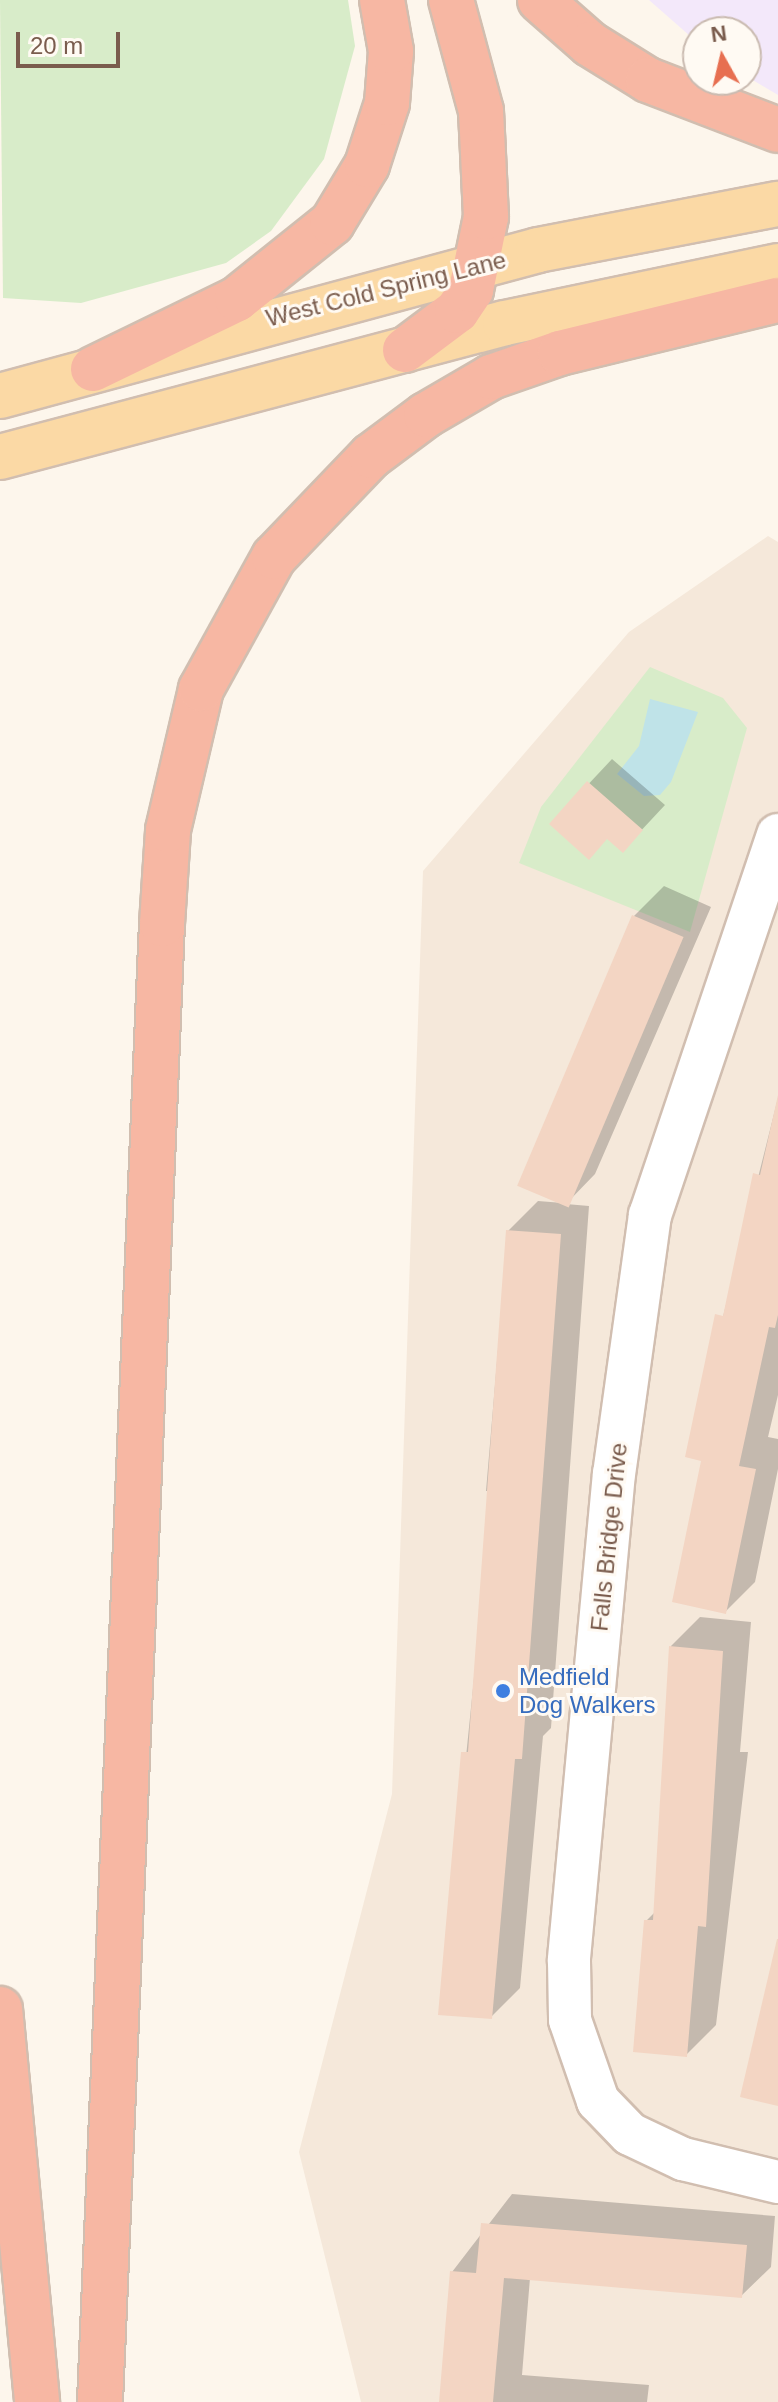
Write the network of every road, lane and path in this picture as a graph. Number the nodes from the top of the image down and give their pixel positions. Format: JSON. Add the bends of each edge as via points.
{"nodes":[{"id":1,"x":382,"y":0,"type":"edge"},
{"id":2,"x":451,"y":0,"type":"edge"},
{"id":3,"x":540,"y":0,"type":"edge"},
{"id":4,"x":778,"y":130,"type":"edge"},
{"id":5,"x":778,"y":204,"type":"edge"},
{"id":6,"x":478,"y":266,"type":"junction"},
{"id":7,"x":778,"y":266,"type":"edge"},
{"id":8,"x":778,"y":300,"type":"edge"},
{"id":9,"x":405,"y":350,"type":"junction"},
{"id":10,"x":93,"y":369,"type":"junction"},
{"id":11,"x":6,"y":395,"type":"edge"},
{"id":12,"x":6,"y":455,"type":"edge"},
{"id":13,"x":778,"y":835,"type":"edge"},
{"id":14,"x":0,"y":2009,"type":"edge"},
{"id":15,"x":778,"y":2182,"type":"edge"},
{"id":16,"x":37,"y":2402,"type":"edge"},
{"id":17,"x":100,"y":2402,"type":"edge"}],
"edges":[{"from":1,"to":10,"type":"highway","via":[[391,51],[387,103],[367,165],[332,223],[237,299]]},
{"from":2,"to":6,"type":"highway","via":[[469,52],[486,155]]},
{"from":3,"to":4,"type":"highway","via":[[590,44],[648,80]]},
{"from":5,"to":6,"type":"main road","name":"West Cold Spring Lane"},
{"from":6,"to":9,"type":"highway","via":[[457,311]]},
{"from":6,"to":10,"type":"main road","name":"West Cold Spring Lane"},
{"from":7,"to":9,"type":"main road"},
{"from":8,"to":17,"type":"highway","via":[[560,353],[491,377],[426,415],[371,456],[274,557],[201,689],[168,830],[162,924]]},
{"from":9,"to":12,"type":"main road"},
{"from":10,"to":11,"type":"main road","name":"West Cold Spring Lane"},
{"from":13,"to":15,"type":"street","name":"Falls Bridge Drive","via":[[650,1215],[614,1473],[569,1961],[570,2020],[598,2101],[630,2134],[683,2159]]},
{"from":14,"to":16,"type":"highway"}]}
